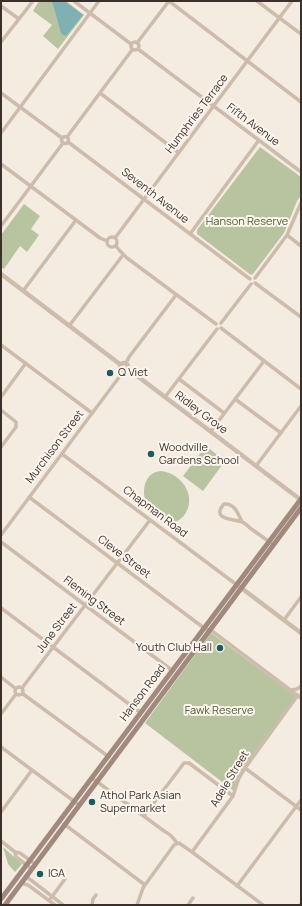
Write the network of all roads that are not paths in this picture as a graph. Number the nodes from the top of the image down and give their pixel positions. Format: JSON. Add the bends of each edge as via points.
{"nodes":[{"id":1,"x":33,"y":1,"type":"edge"},
{"id":2,"x":74,"y":1,"type":"edge"},
{"id":3,"x":99,"y":1,"type":"edge"},
{"id":4,"x":169,"y":1,"type":"edge"},
{"id":5,"x":257,"y":1,"type":"edge"},
{"id":6,"x":292,"y":1,"type":"edge"},
{"id":7,"x":1,"y":6,"type":"edge"},
{"id":8,"x":90,"y":13,"type":"junction"},
{"id":9,"x":280,"y":18,"type":"junction"},
{"id":10,"x":19,"y":19,"type":"junction"},
{"id":11,"x":301,"y":34,"type":"edge"},
{"id":12,"x":1,"y":42,"type":"edge"},
{"id":13,"x":138,"y":43,"type":"junction"},
{"id":14,"x":132,"y":44,"type":"junction"},
{"id":15,"x":138,"y":49,"type":"junction"},
{"id":16,"x":132,"y":50,"type":"junction"},
{"id":17,"x":247,"y":61,"type":"junction"},
{"id":18,"x":1,"y":93,"type":"edge"},
{"id":19,"x":100,"y":93,"type":"junction"},
{"id":20,"x":301,"y":102,"type":"edge"},
{"id":21,"x":214,"y":106,"type":"junction"},
{"id":22,"x":20,"y":107,"type":"junction"},
{"id":23,"x":1,"y":133,"type":"edge"},
{"id":24,"x":67,"y":137,"type":"junction"},
{"id":25,"x":62,"y":138,"type":"junction"},
{"id":26,"x":259,"y":140,"type":"junction"},
{"id":27,"x":68,"y":142,"type":"junction"},
{"id":28,"x":63,"y":143,"type":"junction"},
{"id":29,"x":179,"y":153,"type":"junction"},
{"id":30,"x":1,"y":164,"type":"edge"},
{"id":31,"x":301,"y":172,"type":"edge"},
{"id":32,"x":31,"y":186,"type":"junction"},
{"id":33,"x":144,"y":199,"type":"junction"},
{"id":34,"x":301,"y":203,"type":"edge"},
{"id":35,"x":76,"y":220,"type":"junction"},
{"id":36,"x":1,"y":226,"type":"edge"},
{"id":37,"x":190,"y":234,"type":"junction"},
{"id":38,"x":287,"y":235,"type":"junction"},
{"id":39,"x":115,"y":238,"type":"junction"},
{"id":40,"x":107,"y":241,"type":"junction"},
{"id":41,"x":116,"y":246,"type":"junction"},
{"id":42,"x":301,"y":246,"type":"edge"},
{"id":43,"x":123,"y":255,"type":"junction"},
{"id":44,"x":1,"y":274,"type":"edge"},
{"id":45,"x":254,"y":278,"type":"junction"},
{"id":46,"x":250,"y":279,"type":"junction"},
{"id":47,"x":253,"y":283,"type":"junction"},
{"id":48,"x":23,"y":291,"type":"junction"},
{"id":49,"x":176,"y":295,"type":"junction"},
{"id":50,"x":301,"y":317,"type":"edge"},
{"id":51,"x":221,"y":323,"type":"junction"},
{"id":52,"x":216,"y":324,"type":"junction"},
{"id":53,"x":69,"y":326,"type":"junction"},
{"id":54,"x":221,"y":328,"type":"junction"},
{"id":55,"x":216,"y":329,"type":"junction"},
{"id":56,"x":1,"y":345,"type":"edge"},
{"id":57,"x":264,"y":361,"type":"junction"},
{"id":58,"x":26,"y":363,"type":"junction"},
{"id":59,"x":124,"y":364,"type":"junction"},
{"id":60,"x":125,"y":370,"type":"junction"},
{"id":61,"x":179,"y":379,"type":"junction"},
{"id":62,"x":301,"y":389,"type":"edge"},
{"id":63,"x":1,"y":397,"type":"edge"},
{"id":64,"x":165,"y":398,"type":"junction"},
{"id":65,"x":235,"y":400,"type":"junction"},
{"id":66,"x":301,"y":406,"type":"edge"},
{"id":67,"x":1,"y":410,"type":"edge"},
{"id":68,"x":92,"y":413,"type":"junction"},
{"id":69,"x":224,"y":413,"type":"junction"},
{"id":70,"x":211,"y":431,"type":"junction"},
{"id":71,"x":281,"y":433,"type":"junction"},
{"id":72,"x":1,"y":447,"type":"edge"},
{"id":73,"x":62,"y":454,"type":"junction"},
{"id":74,"x":256,"y":466,"type":"junction"},
{"id":75,"x":29,"y":497,"type":"junction"},
{"id":76,"x":301,"y":499,"type":"edge"},
{"id":77,"x":301,"y":508,"type":"edge"},
{"id":78,"x":150,"y":520,"type":"junction"},
{"id":79,"x":242,"y":522,"type":"junction"},
{"id":80,"x":1,"y":536,"type":"edge"},
{"id":81,"x":1,"y":542,"type":"edge"},
{"id":82,"x":271,"y":544,"type":"junction"},
{"id":83,"x":117,"y":563,"type":"junction"},
{"id":84,"x":239,"y":587,"type":"junction"},
{"id":85,"x":301,"y":596,"type":"edge"},
{"id":86,"x":86,"y":605,"type":"junction"},
{"id":87,"x":1,"y":608,"type":"edge"},
{"id":88,"x":284,"y":620,"type":"junction"},
{"id":89,"x":207,"y":629,"type":"junction"},
{"id":90,"x":301,"y":633,"type":"edge"},
{"id":91,"x":53,"y":648,"type":"junction"},
{"id":92,"x":175,"y":672,"type":"junction"},
{"id":93,"x":1,"y":677,"type":"edge"},
{"id":94,"x":301,"y":686,"type":"edge"},
{"id":95,"x":22,"y":688,"type":"junction"},
{"id":96,"x":16,"y":689,"type":"junction"},
{"id":97,"x":291,"y":690,"type":"junction"},
{"id":98,"x":16,"y":694,"type":"junction"},
{"id":99,"x":23,"y":694,"type":"junction"},
{"id":100,"x":300,"y":696,"type":"edge"},
{"id":101,"x":1,"y":714,"type":"edge"},
{"id":102,"x":143,"y":715,"type":"junction"},
{"id":103,"x":1,"y":747,"type":"edge"},
{"id":104,"x":110,"y":758,"type":"junction"},
{"id":105,"x":245,"y":768,"type":"junction"},
{"id":106,"x":32,"y":770,"type":"junction"},
{"id":107,"x":92,"y":778,"type":"junction"},
{"id":108,"x":97,"y":782,"type":"junction"},
{"id":109,"x":233,"y":796,"type":"junction"},
{"id":110,"x":301,"y":800,"type":"edge"},
{"id":111,"x":74,"y":801,"type":"junction"},
{"id":112,"x":79,"y":805,"type":"junction"},
{"id":113,"x":296,"y":806,"type":"junction"},
{"id":114,"x":301,"y":810,"type":"edge"},
{"id":115,"x":1,"y":812,"type":"edge"},
{"id":116,"x":144,"y":816,"type":"junction"},
{"id":117,"x":60,"y":821,"type":"junction"},
{"id":118,"x":65,"y":825,"type":"junction"},
{"id":119,"x":1,"y":841,"type":"edge"},
{"id":120,"x":175,"y":844,"type":"junction"},
{"id":121,"x":192,"y":852,"type":"junction"},
{"id":122,"x":28,"y":863,"type":"junction"},
{"id":123,"x":35,"y":864,"type":"junction"},
{"id":124,"x":32,"y":869,"type":"junction"},
{"id":125,"x":27,"y":875,"type":"junction"},
{"id":126,"x":65,"y":879,"type":"dead end"},
{"id":127,"x":21,"y":883,"type":"junction"},
{"id":128,"x":145,"y":885,"type":"junction"},
{"id":129,"x":237,"y":886,"type":"junction"},
{"id":130,"x":96,"y":895,"type":"dead end"},
{"id":131,"x":52,"y":896,"type":"junction"},
{"id":132,"x":193,"y":898,"type":"dead end"},
{"id":133,"x":1,"y":899,"type":"edge"},
{"id":134,"x":49,"y":900,"type":"junction"},
{"id":135,"x":5,"y":905,"type":"edge"},
{"id":136,"x":55,"y":905,"type":"edge"},
{"id":137,"x":63,"y":905,"type":"edge"},
{"id":138,"x":92,"y":905,"type":"edge"},
{"id":139,"x":137,"y":905,"type":"edge"},
{"id":140,"x":188,"y":905,"type":"edge"},
{"id":141,"x":263,"y":905,"type":"edge"}],
"edges":[{"from":1,"to":10,"type":"street"},
{"from":2,"to":8,"type":"street"},
{"from":3,"to":8,"type":"street"},
{"from":4,"to":13,"type":"street"},
{"from":4,"to":17,"type":"street"},
{"from":5,"to":9,"type":"street"},
{"from":6,"to":9,"type":"street","name":"Humphries Terrace"},
{"from":7,"to":10,"type":"street"},
{"from":8,"to":14,"type":"street"},
{"from":8,"to":22,"type":"street"},
{"from":9,"to":11,"type":"street"},
{"from":9,"to":17,"type":"street","name":"Humphries Terrace"},
{"from":10,"to":12,"type":"street"},
{"from":13,"to":14,"type":"street"},
{"from":13,"to":15,"type":"street"},
{"from":14,"to":16,"type":"street"},
{"from":15,"to":16,"type":"street"},
{"from":15,"to":21,"type":"street","name":"Fifth Avenue"},
{"from":16,"to":19,"type":"street"},
{"from":17,"to":20,"type":"street"},
{"from":17,"to":21,"type":"street","name":"Humphries Terrace"},
{"from":18,"to":22,"type":"street"},
{"from":19,"to":24,"type":"street"},
{"from":19,"to":29,"type":"street"},
{"from":21,"to":26,"type":"street","name":"Fifth Avenue"},
{"from":21,"to":29,"type":"street","name":"Humphries Terrace"},
{"from":22,"to":23,"type":"street"},
{"from":22,"to":25,"type":"street"},
{"from":24,"to":25,"type":"street"},
{"from":24,"to":27,"type":"street"},
{"from":25,"to":28,"type":"street"},
{"from":26,"to":31,"type":"street","name":"Fifth Avenue"},
{"from":26,"to":37,"type":"street"},
{"from":27,"to":28,"type":"street"},
{"from":27,"to":33,"type":"street","name":"Seventh Avenue"},
{"from":28,"to":32,"type":"street"},
{"from":29,"to":33,"type":"street","name":"Humphries Terrace"},
{"from":30,"to":32,"type":"street"},
{"from":32,"to":35,"type":"street"},
{"from":32,"to":36,"type":"street"},
{"from":33,"to":37,"type":"street","name":"Seventh Avenue"},
{"from":33,"to":39,"type":"street","name":"Humphries Terrace"},
{"from":34,"to":38,"type":"street"},
{"from":35,"to":40,"type":"street"},
{"from":35,"to":48,"type":"street"},
{"from":37,"to":46,"type":"street","name":"Seventh Avenue"},
{"from":38,"to":42,"type":"street"},
{"from":38,"to":45,"type":"street"},
{"from":39,"to":40,"type":"street","via":[[110,237]]},
{"from":39,"to":41,"type":"street"},
{"from":40,"to":41,"type":"street","via":[[111,247]]},
{"from":41,"to":43,"type":"street"},
{"from":43,"to":49,"type":"street"},
{"from":43,"to":53,"type":"street"},
{"from":44,"to":48,"type":"street"},
{"from":45,"to":46,"type":"street"},
{"from":45,"to":47,"type":"street","via":[[256,280]]},
{"from":46,"to":47,"type":"street"},
{"from":47,"to":50,"type":"street"},
{"from":47,"to":51,"type":"street"},
{"from":48,"to":53,"type":"street"},
{"from":49,"to":52,"type":"street"},
{"from":49,"to":59,"type":"street"},
{"from":51,"to":52,"type":"street"},
{"from":51,"to":54,"type":"street"},
{"from":52,"to":55,"type":"street"},
{"from":53,"to":59,"type":"street"},
{"from":54,"to":55,"type":"street"},
{"from":54,"to":57,"type":"street"},
{"from":55,"to":61,"type":"street"},
{"from":56,"to":58,"type":"street"},
{"from":57,"to":62,"type":"street"},
{"from":57,"to":65,"type":"street"},
{"from":58,"to":63,"type":"street"},
{"from":58,"to":68,"type":"street"},
{"from":59,"to":60,"type":"street","via":[[128,367]]},
{"from":60,"to":64,"type":"street","name":"Ridley Grove"},
{"from":60,"to":68,"type":"street","name":"Murchison Street"},
{"from":61,"to":64,"type":"street"},
{"from":61,"to":69,"type":"street"},
{"from":64,"to":70,"type":"street","name":"Ridley Grove"},
{"from":65,"to":69,"type":"street"},
{"from":65,"to":71,"type":"street"},
{"from":66,"to":71,"type":"street"},
{"from":67,"to":72,"type":"street","via":[[16,422],[16,427]]},
{"from":68,"to":73,"type":"street","name":"Murchison Street"},
{"from":69,"to":70,"type":"street"},
{"from":70,"to":74,"type":"street","name":"Ridley Grove"},
{"from":71,"to":74,"type":"street"},
{"from":73,"to":75,"type":"street","name":"Murchison Street"},
{"from":73,"to":78,"type":"street","name":"Chapman Road"},
{"from":74,"to":76,"type":"street","name":"Ridley Grove"},
{"from":75,"to":80,"type":"street","name":"Murchison Street"},
{"from":75,"to":83,"type":"street","name":"Cleve Street"},
{"from":76,"to":82,"type":"main road","name":"Hanson Road"},
{"from":77,"to":82,"type":"main road","name":"Hanson Road"},
{"from":78,"to":83,"type":"street","name":"June Street"},
{"from":78,"to":84,"type":"street","name":"Chapman Road"},
{"from":79,"to":79,"type":"street","via":[[223,517],[220,513],[224,504],[234,506]]},
{"from":79,"to":82,"type":"street"},
{"from":80,"to":81,"type":"street"},
{"from":81,"to":86,"type":"street","name":"Fleming Street"},
{"from":82,"to":84,"type":"main road","name":"Hanson Road"},
{"from":83,"to":86,"type":"street","name":"June Street"},
{"from":83,"to":89,"type":"street","name":"Cleve Street"},
{"from":84,"to":88,"type":"street"},
{"from":84,"to":89,"type":"main road","name":"Hanson Road"},
{"from":85,"to":88,"type":"street"},
{"from":86,"to":91,"type":"street","name":"June Street"},
{"from":86,"to":92,"type":"street","name":"Fleming Street"},
{"from":87,"to":91,"type":"street"},
{"from":88,"to":90,"type":"street"},
{"from":89,"to":92,"type":"main road","name":"Hanson Road"},
{"from":89,"to":97,"type":"street","name":"Cleve Street"},
{"from":91,"to":95,"type":"street","name":"June Street"},
{"from":91,"to":102,"type":"street"},
{"from":92,"to":102,"type":"main road","name":"Hanson Road"},
{"from":93,"to":96,"type":"street"},
{"from":94,"to":97,"type":"street"},
{"from":95,"to":96,"type":"street"},
{"from":95,"to":99,"type":"street"},
{"from":96,"to":98,"type":"street"},
{"from":97,"to":100,"type":"street","name":"Cleve Street"},
{"from":98,"to":99,"type":"street"},
{"from":98,"to":101,"type":"street"},
{"from":99,"to":104,"type":"street"},
{"from":100,"to":105,"type":"street","name":"Adele Street"},
{"from":102,"to":104,"type":"main road","name":"Hanson Road"},
{"from":103,"to":106,"type":"street"},
{"from":104,"to":107,"type":"main road","name":"Hanson Road"},
{"from":104,"to":108,"type":"main road","name":"Hanson Road"},
{"from":105,"to":109,"type":"street","name":"Adele Street"},
{"from":105,"to":113,"type":"street"},
{"from":106,"to":111,"type":"street"},
{"from":106,"to":115,"type":"street"},
{"from":107,"to":108,"type":"street"},
{"from":107,"to":111,"type":"main road","name":"Hanson Road"},
{"from":108,"to":112,"type":"main road","name":"Hanson Road"},
{"from":108,"to":116,"type":"street"},
{"from":109,"to":116,"type":"street","via":[[189,762],[184,763]]},
{"from":109,"to":121,"type":"street","name":"Adele Street"},
{"from":110,"to":113,"type":"street"},
{"from":111,"to":112,"type":"street"},
{"from":111,"to":117,"type":"main road","name":"Hanson Road"},
{"from":112,"to":118,"type":"main road","name":"Hanson Road"},
{"from":113,"to":114,"type":"street"},
{"from":113,"to":129,"type":"street"},
{"from":116,"to":120,"type":"street","via":[[172,837]]},
{"from":117,"to":118,"type":"street"},
{"from":117,"to":122,"type":"main road","name":"Hanson Road"},
{"from":118,"to":123,"type":"main road","name":"Hanson Road"},
{"from":118,"to":128,"type":"street"},
{"from":119,"to":122,"type":"street","via":[[20,853]]},
{"from":120,"to":121,"type":"street","via":[[179,843]]},
{"from":120,"to":128,"type":"street"},
{"from":121,"to":129,"type":"street"},
{"from":122,"to":123,"type":"street"},
{"from":122,"to":124,"type":"street"},
{"from":122,"to":133,"type":"main road","name":"Hanson Road"},
{"from":123,"to":124,"type":"main road","name":"Hanson Road"},
{"from":124,"to":125,"type":"main road","name":"Hanson Road"},
{"from":125,"to":127,"type":"main road","name":"Hanson Road"},
{"from":125,"to":131,"type":"street"},
{"from":126,"to":131,"type":"street"},
{"from":127,"to":134,"type":"street"},
{"from":127,"to":135,"type":"main road","name":"Hanson Road"},
{"from":128,"to":139,"type":"street"},
{"from":129,"to":141,"type":"street"},
{"from":130,"to":138,"type":"street"},
{"from":131,"to":134,"type":"street"},
{"from":131,"to":137,"type":"street"},
{"from":132,"to":140,"type":"street"},
{"from":134,"to":136,"type":"street"}]}
